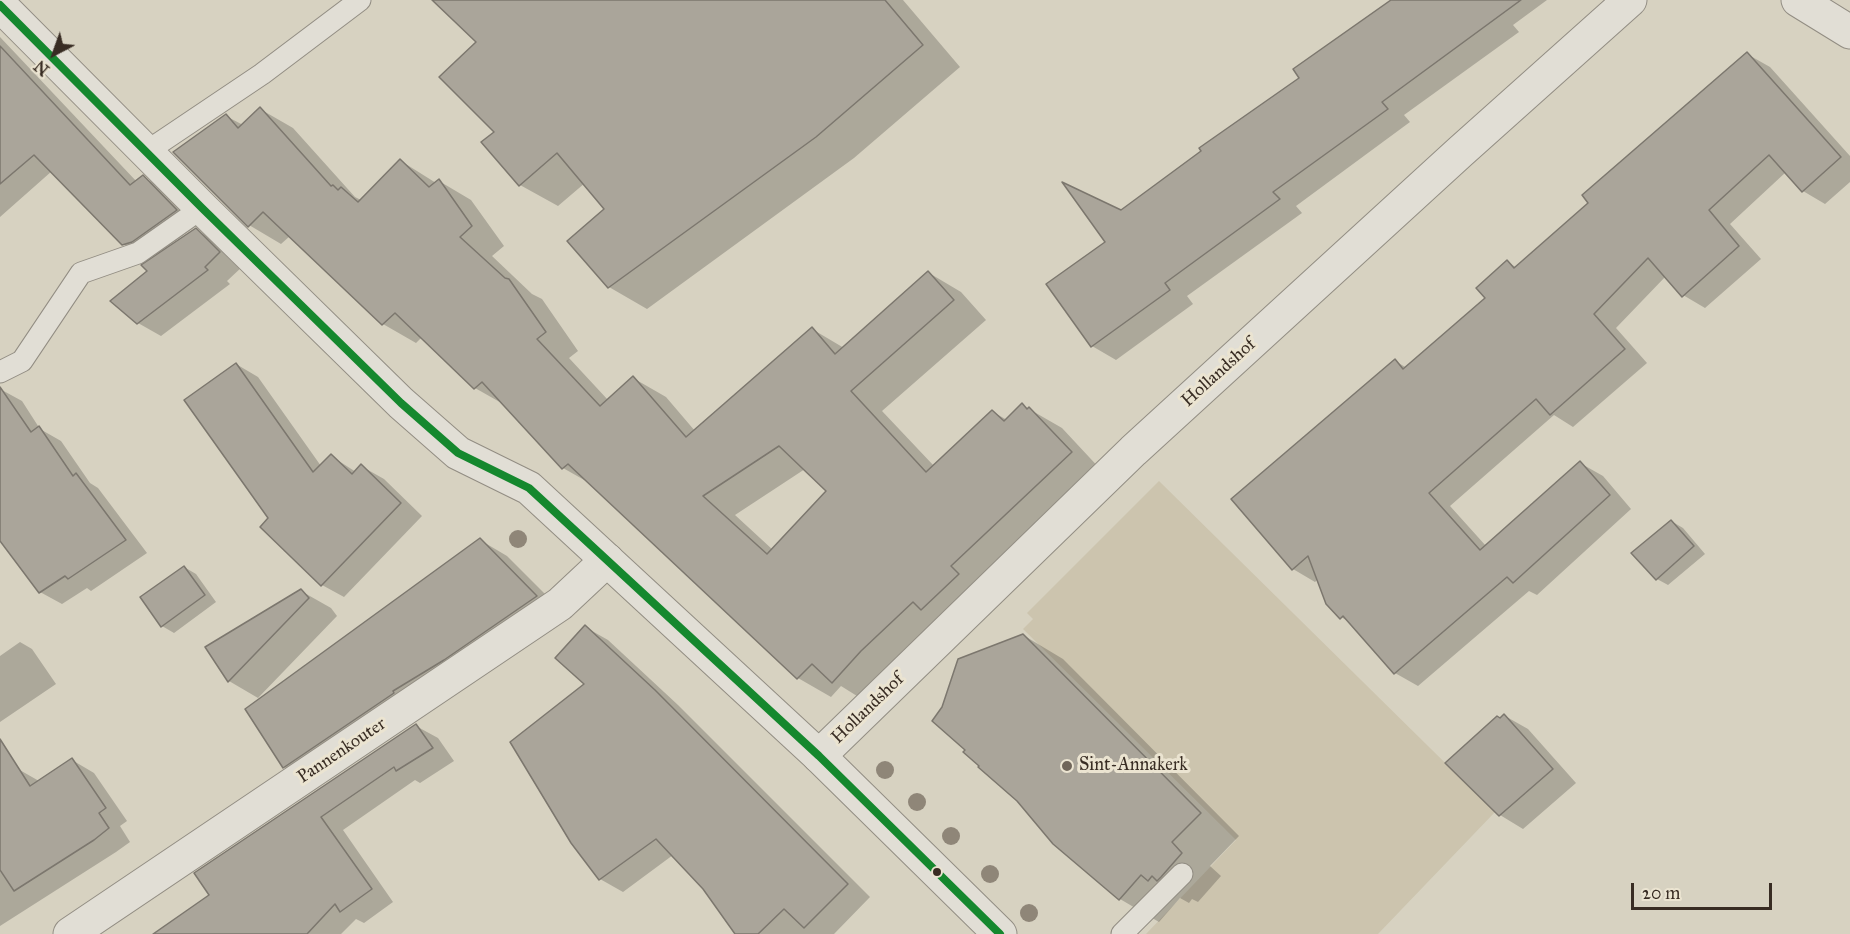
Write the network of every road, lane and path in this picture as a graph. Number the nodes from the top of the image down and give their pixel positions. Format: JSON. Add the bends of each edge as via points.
{"nodes":[{"id":1,"x":360,"y":0,"type":"edge"},
{"id":2,"x":1630,"y":0,"type":"edge"},
{"id":3,"x":1798,"y":0,"type":"edge"},
{"id":4,"x":0,"y":5,"type":"edge"},
{"id":5,"x":1850,"y":32,"type":"edge"},
{"id":6,"x":146,"y":152,"type":"junction"},
{"id":7,"x":202,"y":208,"type":"junction"},
{"id":8,"x":0,"y":372,"type":"edge"},
{"id":9,"x":607,"y":560,"type":"junction"},
{"id":10,"x":819,"y":756,"type":"junction"},
{"id":11,"x":1182,"y":874,"type":"dead end"},
{"id":12,"x":70,"y":934,"type":"edge"},
{"id":13,"x":1000,"y":934,"type":"edge"},
{"id":14,"x":1122,"y":934,"type":"edge"}],
"edges":[{"from":1,"to":6,"type":"lane","via":[[262,75]]},
{"from":2,"to":10,"type":"street","name":"Hollandshof","via":[[1133,451]]},
{"from":3,"to":5,"type":"street"},
{"from":4,"to":6,"type":"street"},
{"from":6,"to":7,"type":"street"},
{"from":7,"to":8,"type":"lane","via":[[138,253],[81,273],[22,361]]},
{"from":7,"to":9,"type":"street","via":[[401,403],[458,453],[529,488]]},
{"from":9,"to":10,"type":"street"},
{"from":9,"to":12,"type":"street","name":"Pannenkouter","via":[[560,604]]},
{"from":10,"to":13,"type":"street"},
{"from":11,"to":14,"type":"lane"}]}
